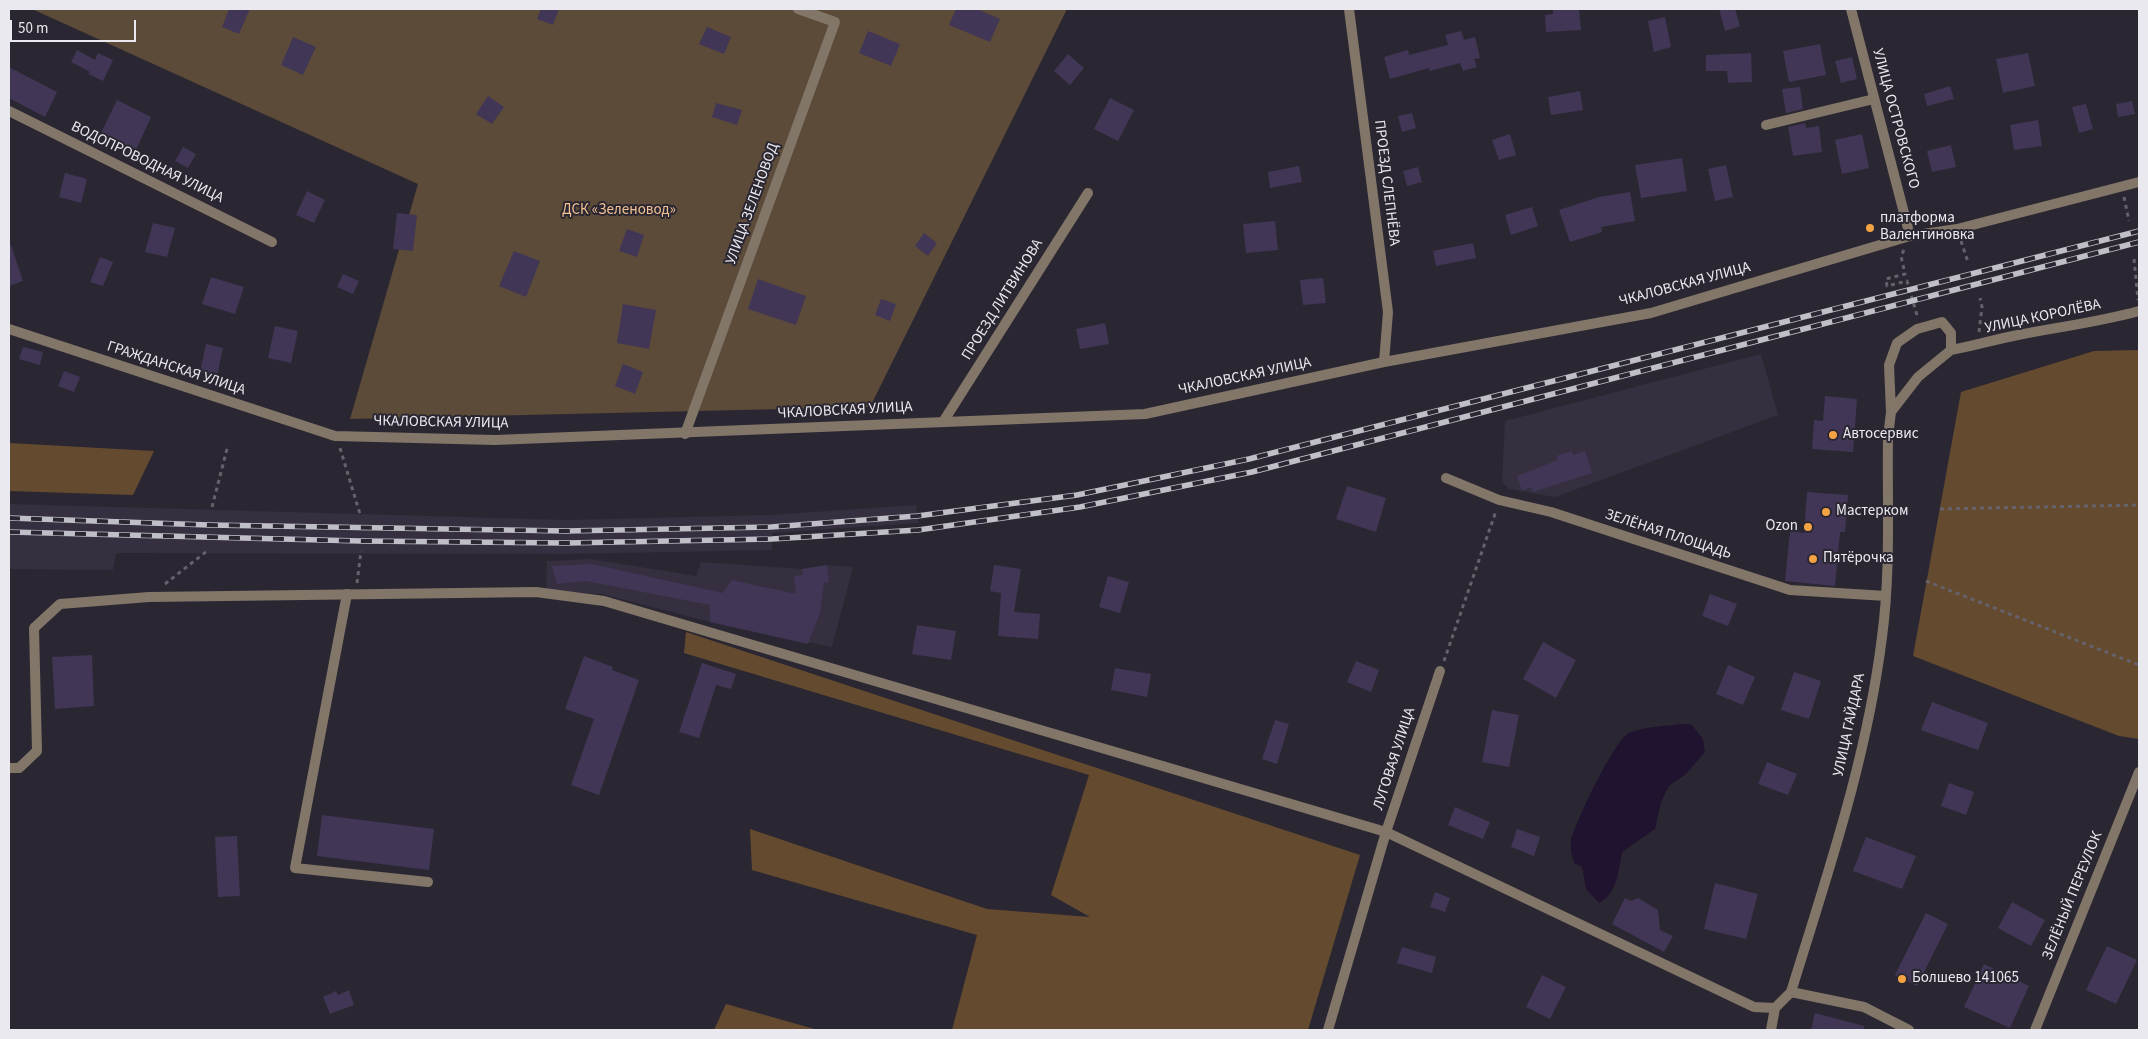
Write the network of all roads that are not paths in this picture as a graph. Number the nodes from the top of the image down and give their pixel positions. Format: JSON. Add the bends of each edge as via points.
{"nodes":[{"id":1,"x":798,"y":9,"type":"edge"},
{"id":2,"x":1349,"y":9,"type":"edge"},
{"id":3,"x":1851,"y":9,"type":"edge"},
{"id":4,"x":1874,"y":99,"type":"junction"},
{"id":5,"x":9,"y":111,"type":"edge"},
{"id":6,"x":1766,"y":125,"type":"dead end"},
{"id":7,"x":2139,"y":182,"type":"edge"},
{"id":8,"x":1088,"y":193,"type":"dead end"},
{"id":9,"x":1910,"y":236,"type":"junction"},
{"id":10,"x":272,"y":242,"type":"dead end"},
{"id":11,"x":2139,"y":311,"type":"edge"},
{"id":12,"x":9,"y":329,"type":"edge"},
{"id":13,"x":1951,"y":350,"type":"junction"},
{"id":14,"x":1384,"y":362,"type":"junction"},
{"id":15,"x":1891,"y":412,"type":"junction"},
{"id":16,"x":944,"y":422,"type":"junction"},
{"id":17,"x":685,"y":434,"type":"junction"},
{"id":18,"x":335,"y":436,"type":"joint"},
{"id":19,"x":1446,"y":478,"type":"dead end"},
{"id":20,"x":351,"y":594,"type":"junction"},
{"id":21,"x":1886,"y":596,"type":"junction"},
{"id":22,"x":1440,"y":671,"type":"road end"},
{"id":23,"x":14,"y":768,"type":"edge"},
{"id":24,"x":2139,"y":772,"type":"edge"},
{"id":25,"x":1386,"y":832,"type":"junction"},
{"id":26,"x":428,"y":882,"type":"dead end"},
{"id":27,"x":1791,"y":992,"type":"junction"},
{"id":28,"x":1775,"y":1008,"type":"junction"},
{"id":29,"x":1328,"y":1030,"type":"edge"},
{"id":30,"x":1771,"y":1030,"type":"edge"},
{"id":31,"x":1909,"y":1030,"type":"edge"},
{"id":32,"x":2035,"y":1030,"type":"edge"}],
"edges":[{"from":1,"to":17,"type":"street","name":"УЛИЦА ЗЕЛЕНОВОД","via":[[835,22]]},
{"from":2,"to":14,"type":"street","name":"ПРОЕЗД СЛЕПНЁВА","via":[[1388,312]]},
{"from":3,"to":4,"type":"street","name":"УЛИЦА ОСТРОВСКОГО"},
{"from":4,"to":6,"type":"street"},
{"from":4,"to":9,"type":"street","name":"УЛИЦА ОСТРОВСКОГО"},
{"from":5,"to":10,"type":"street","name":"ВОДОПРОВОДНАЯ УЛИЦА"},
{"from":7,"to":9,"type":"street","name":"ЧКАЛОВСКАЯ УЛИЦА","via":[[1957,229]]},
{"from":8,"to":16,"type":"street","name":"ПРОЕЗД ЛИТВИНОВА"},
{"from":9,"to":14,"type":"street","name":"ЧКАЛОВСКАЯ УЛИЦА","via":[[1651,312]]},
{"from":11,"to":13,"type":"street","name":"УЛИЦА КОРОЛЁВА"},
{"from":12,"to":18,"type":"street","name":"ГРАЖДАНСКАЯ УЛИЦА"},
{"from":13,"to":15,"type":"street","via":[[1918,377]]},
{"from":13,"to":15,"type":"street","name":"УЛИЦА ГАЙДАРА","via":[[1952,334],[1942,322],[1917,329],[1897,343],[1889,365]]},
{"from":14,"to":16,"type":"street","name":"ЧКАЛОВСКАЯ УЛИЦА","via":[[1145,414]]},
{"from":15,"to":21,"type":"street","name":"УЛИЦА ГАЙДАРА"},
{"from":16,"to":17,"type":"street","name":"ЧКАЛОВСКАЯ УЛИЦА"},
{"from":17,"to":18,"type":"street","name":"ЧКАЛОВСКАЯ УЛИЦА","via":[[495,440]]},
{"from":19,"to":21,"type":"street","name":"ЗЕЛЁНАЯ ПЛОЩАДЬ","via":[[1499,500],[1550,512],[1790,590]]},
{"from":20,"to":23,"type":"street","via":[[148,597],[60,604],[34,628],[36,751]]},
{"from":20,"to":25,"type":"street","via":[[536,592],[604,601]]},
{"from":20,"to":26,"type":"street","via":[[295,868]]},
{"from":21,"to":27,"type":"street","name":"УЛИЦА ГАЙДАРА","via":[[1863,748]]},
{"from":22,"to":25,"type":"street","name":"ЛУГОВАЯ УЛИЦА"},
{"from":24,"to":32,"type":"street","name":"ЗЕЛЁНЫЙ ПЕРЕУЛОК"},
{"from":25,"to":28,"type":"street","via":[[1749,1004]]},
{"from":25,"to":29,"type":"street","name":"ЛУГОВАЯ УЛИЦА"},
{"from":27,"to":28,"type":"street","name":"УЛИЦА ГАЙДАРА"},
{"from":27,"to":31,"type":"street","via":[[1864,1007]]},
{"from":28,"to":30,"type":"street"}]}
